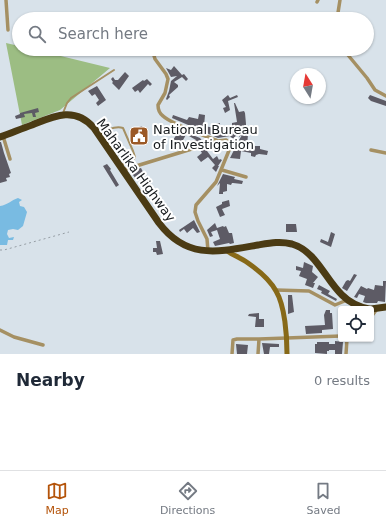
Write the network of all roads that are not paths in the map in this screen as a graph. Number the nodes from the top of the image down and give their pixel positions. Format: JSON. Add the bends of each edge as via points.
{"nodes":[{"id":1,"x":6,"y":0,"type":"edge"},
{"id":2,"x":340,"y":0,"type":"edge"},
{"id":3,"x":338,"y":12,"type":"edge"},
{"id":4,"x":8,"y":30,"type":"dead end"},
{"id":5,"x":155,"y":56,"type":"edge"},
{"id":6,"x":349,"y":56,"type":"edge"},
{"id":7,"x":114,"y":70,"type":"dead end"},
{"id":8,"x":386,"y":96,"type":"edge"},
{"id":9,"x":62,"y":114,"type":"junction"},
{"id":10,"x":98,"y":134,"type":"junction"},
{"id":11,"x":1,"y":136,"type":"edge"},
{"id":12,"x":218,"y":141,"type":"junction"},
{"id":13,"x":371,"y":150,"type":"dead end"},
{"id":14,"x":386,"y":152,"type":"edge"},
{"id":15,"x":10,"y":159,"type":"dead end"},
{"id":16,"x":121,"y":167,"type":"junction"},
{"id":17,"x":222,"y":170,"type":"junction"},
{"id":18,"x":246,"y":176,"type":"dead end"},
{"id":19,"x":227,"y":251,"type":"junction"},
{"id":20,"x":208,"y":252,"type":"junction"},
{"id":21,"x":276,"y":290,"type":"junction"},
{"id":22,"x":347,"y":300,"type":"junction"},
{"id":23,"x":361,"y":306,"type":"edge"},
{"id":24,"x":386,"y":307,"type":"edge"},
{"id":25,"x":374,"y":309,"type":"edge"},
{"id":26,"x":0,"y":330,"type":"edge"},
{"id":27,"x":338,"y":336,"type":"edge"},
{"id":28,"x":286,"y":338,"type":"junction"},
{"id":29,"x":259,"y":339,"type":"junction"},
{"id":30,"x":347,"y":342,"type":"edge"},
{"id":31,"x":43,"y":345,"type":"dead end"},
{"id":32,"x":232,"y":354,"type":"edge"},
{"id":33,"x":258,"y":354,"type":"edge"},
{"id":34,"x":287,"y":354,"type":"edge"},
{"id":35,"x":346,"y":354,"type":"edge"}],
"edges":[{"from":1,"to":4,"type":"street"},
{"from":2,"to":3,"type":"street"},
{"from":5,"to":12,"type":"street","via":[[168,79],[165,93],[158,105],[159,112],[171,122]]},
{"from":6,"to":8,"type":"street","via":[[375,90]]},
{"from":7,"to":9,"type":"lane","via":[[71,98]]},
{"from":9,"to":10,"type":"highway","name":"Maharlika Highway","via":[[84,120]]},
{"from":9,"to":11,"type":"highway"},
{"from":10,"to":16,"type":"highway","name":"Maharlika Highway"},
{"from":10,"to":16,"type":"lane","via":[[114,127],[123,128],[135,157]]},
{"from":11,"to":15,"type":"street"},
{"from":12,"to":16,"type":"street"},
{"from":12,"to":17,"type":"street","via":[[226,140],[231,145]]},
{"from":13,"to":14,"type":"street"},
{"from":16,"to":20,"type":"highway","name":"Maharlika Highway","via":[[169,235],[185,246]]},
{"from":17,"to":18,"type":"street"},
{"from":17,"to":20,"type":"street","via":[[210,190],[196,205],[195,212],[207,239]]},
{"from":19,"to":20,"type":"highway","name":"Maharlika Highway"},
{"from":19,"to":21,"type":"street","via":[[256,269]]},
{"from":19,"to":22,"type":"highway","name":"Maharlika Highway","via":[[280,242],[294,245],[309,255]]},
{"from":21,"to":22,"type":"street","via":[[310,291],[335,305]]},
{"from":21,"to":28,"type":"street","via":[[281,302]]},
{"from":22,"to":23,"type":"highway","name":"Maharlika Highway"},
{"from":24,"to":25,"type":"highway"},
{"from":26,"to":31,"type":"street"},
{"from":27,"to":28,"type":"street"},
{"from":28,"to":29,"type":"street"},
{"from":28,"to":34,"type":"street"},
{"from":29,"to":32,"type":"street","via":[[235,339]]},
{"from":29,"to":33,"type":"street"},
{"from":30,"to":35,"type":"street"}]}
